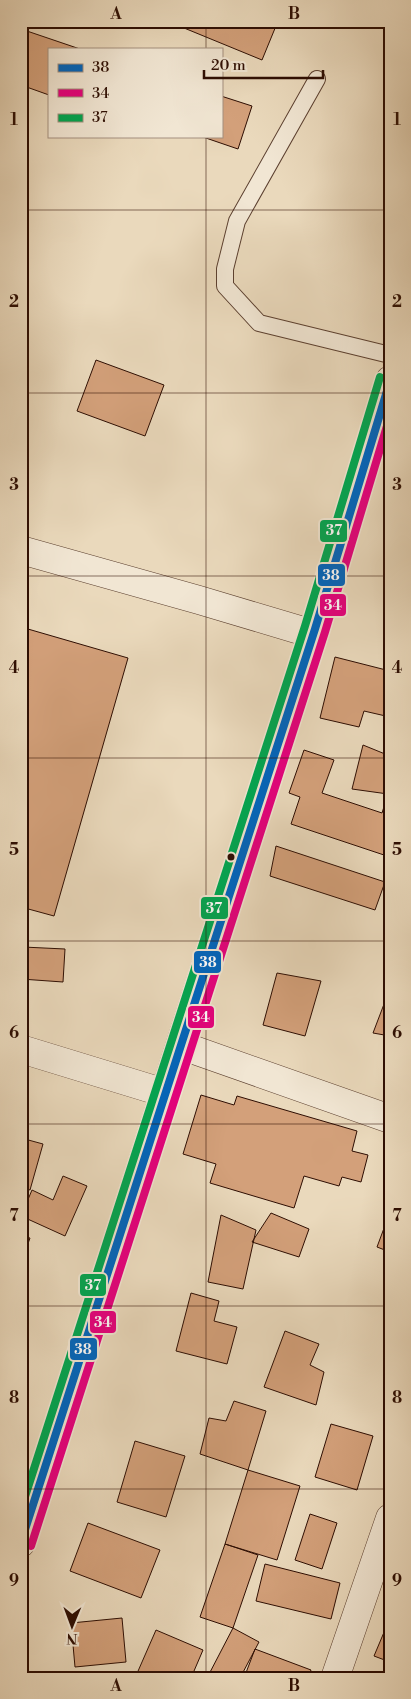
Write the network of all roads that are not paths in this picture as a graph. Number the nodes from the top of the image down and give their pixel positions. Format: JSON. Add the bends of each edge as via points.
{"nodes":[{"id":1,"x":317,"y":79,"type":"dead end"},
{"id":2,"x":390,"y":355,"type":"edge"},
{"id":3,"x":390,"y":380,"type":"edge"},
{"id":4,"x":21,"y":550,"type":"edge"},
{"id":5,"x":313,"y":634,"type":"junction"},
{"id":6,"x":180,"y":1045,"type":"junction"},
{"id":7,"x":21,"y":1048,"type":"edge"},
{"id":8,"x":165,"y":1092,"type":"junction"},
{"id":9,"x":390,"y":1119,"type":"edge"},
{"id":10,"x":390,"y":1518,"type":"edge"},
{"id":11,"x":21,"y":1543,"type":"edge"},
{"id":12,"x":335,"y":1678,"type":"edge"}],
"edges":[{"from":1,"to":2,"type":"lane","via":[[237,221],[225,269],[225,286],[259,323]]},
{"from":3,"to":5,"type":"street"},
{"from":4,"to":5,"type":"street"},
{"from":5,"to":6,"type":"street"},
{"from":6,"to":8,"type":"street"},
{"from":6,"to":9,"type":"street"},
{"from":7,"to":8,"type":"street"},
{"from":8,"to":11,"type":"street"},
{"from":10,"to":12,"type":"street"}]}
